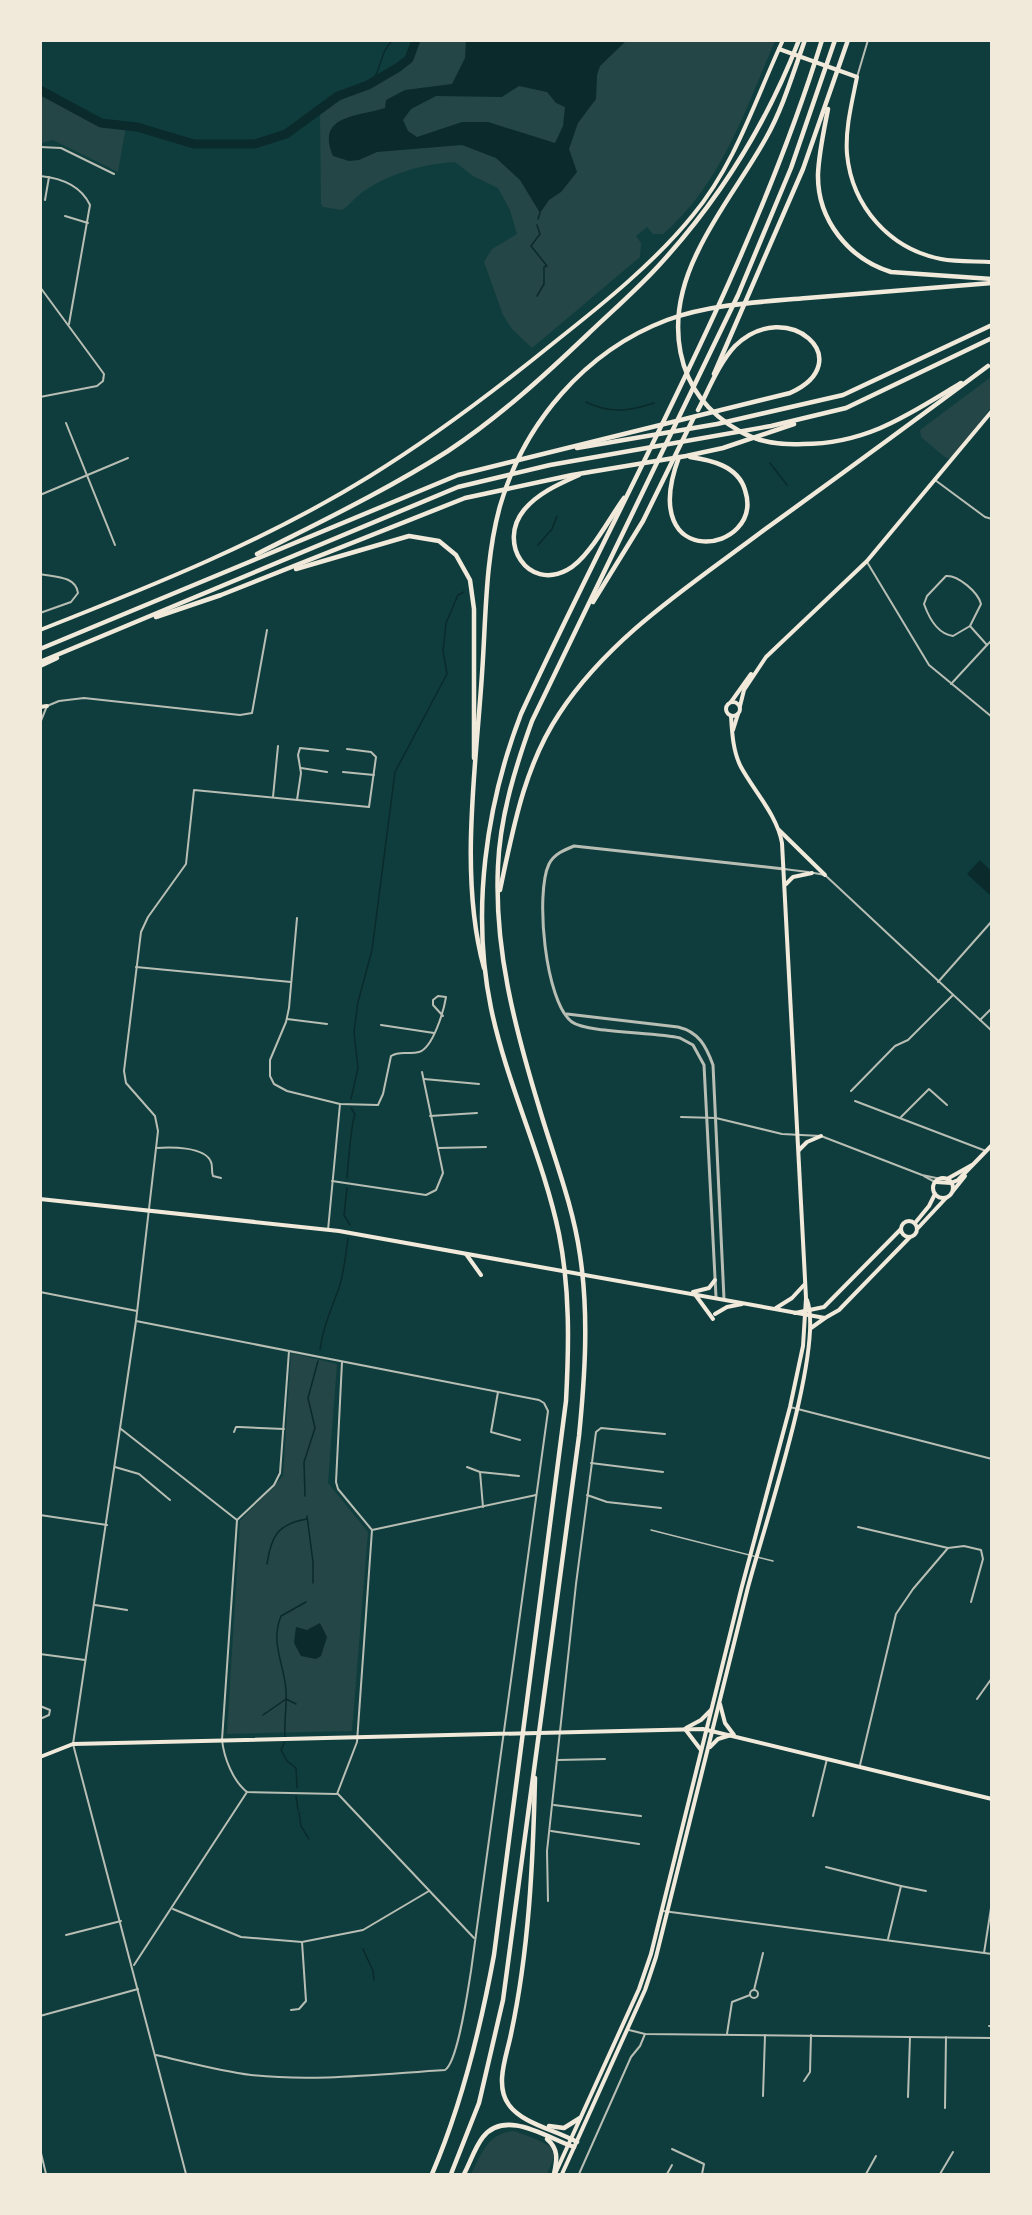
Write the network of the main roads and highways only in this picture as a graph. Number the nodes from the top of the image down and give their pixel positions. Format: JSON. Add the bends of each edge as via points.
{"nodes":[{"id":1,"x":783,"y":40,"type":"edge"},
{"id":2,"x":822,"y":40,"type":"edge"},
{"id":3,"x":835,"y":40,"type":"edge"},
{"id":4,"x":848,"y":40,"type":"edge"},
{"id":5,"x":802,"y":41,"type":"edge"},
{"id":6,"x":779,"y":49,"type":"junction"},
{"id":7,"x":788,"y":77,"type":"junction"},
{"id":8,"x":831,"y":95,"type":"junction"},
{"id":9,"x":992,"y":262,"type":"edge"},
{"id":10,"x":992,"y":281,"type":"edge"},
{"id":11,"x":992,"y":325,"type":"edge"},
{"id":12,"x":992,"y":338,"type":"edge"},
{"id":13,"x":990,"y":365,"type":"edge"},
{"id":14,"x":698,"y":410,"type":"junction"},
{"id":15,"x":992,"y":411,"type":"edge"},
{"id":16,"x":812,"y":417,"type":"junction"},
{"id":17,"x":691,"y":423,"type":"junction"},
{"id":18,"x":550,"y":452,"type":"junction"},
{"id":19,"x":686,"y":456,"type":"junction"},
{"id":20,"x":584,"y":473,"type":"junction"},
{"id":21,"x":631,"y":489,"type":"junction"},
{"id":22,"x":225,"y":570,"type":"junction"},
{"id":23,"x":254,"y":581,"type":"junction"},
{"id":24,"x":582,"y":620,"type":"junction"},
{"id":25,"x":136,"y":623,"type":"junction"},
{"id":26,"x":40,"y":630,"type":"edge"},
{"id":27,"x":40,"y":649,"type":"edge"},
{"id":28,"x":40,"y":664,"type":"edge"},
{"id":29,"x":754,"y":672,"type":"junction"},
{"id":30,"x":731,"y":702,"type":"junction"},
{"id":31,"x":47,"y":706,"type":"road end"},
{"id":32,"x":740,"y":706,"type":"junction"},
{"id":33,"x":40,"y":707,"type":"edge"},
{"id":34,"x":738,"y":714,"type":"junction"},
{"id":35,"x":731,"y":716,"type":"junction"},
{"id":36,"x":733,"y":734,"type":"junction"},
{"id":37,"x":474,"y":794,"type":"junction"},
{"id":38,"x":779,"y":830,"type":"junction"},
{"id":39,"x":812,"y":873,"type":"road end"},
{"id":40,"x":825,"y":874,"type":"road end"},
{"id":41,"x":785,"y":886,"type":"junction"},
{"id":42,"x":499,"y":896,"type":"junction"},
{"id":43,"x":486,"y":976,"type":"junction"},
{"id":44,"x":821,"y":1136,"type":"road end"},
{"id":45,"x":992,"y":1145,"type":"edge"},
{"id":46,"x":798,"y":1150,"type":"junction"},
{"id":47,"x":977,"y":1161,"type":"junction"},
{"id":48,"x":969,"y":1171,"type":"junction"},
{"id":49,"x":946,"y":1179,"type":"junction"},
{"id":50,"x":938,"y":1180,"type":"junction"},
{"id":51,"x":951,"y":1182,"type":"junction"},
{"id":52,"x":953,"y":1191,"type":"junction"},
{"id":53,"x":935,"y":1193,"type":"junction"},
{"id":54,"x":946,"y":1198,"type":"junction"},
{"id":55,"x":40,"y":1199,"type":"edge"},
{"id":56,"x":915,"y":1223,"type":"junction"},
{"id":57,"x":901,"y":1229,"type":"junction"},
{"id":58,"x":917,"y":1229,"type":"junction"},
{"id":59,"x":910,"y":1237,"type":"junction"},
{"id":60,"x":466,"y":1254,"type":"junction"},
{"id":61,"x":482,"y":1275,"type":"dead end"},
{"id":62,"x":715,"y":1280,"type":"road end"},
{"id":63,"x":805,"y":1283,"type":"junction"},
{"id":64,"x":691,"y":1292,"type":"junction"},
{"id":65,"x":837,"y":1296,"type":"junction"},
{"id":66,"x":746,"y":1304,"type":"junction"},
{"id":67,"x":844,"y":1304,"type":"junction"},
{"id":68,"x":775,"y":1308,"type":"junction"},
{"id":69,"x":808,"y":1310,"type":"junction"},
{"id":70,"x":794,"y":1313,"type":"junction"},
{"id":71,"x":715,"y":1314,"type":"dead end"},
{"id":72,"x":805,"y":1316,"type":"junction"},
{"id":73,"x":811,"y":1317,"type":"junction"},
{"id":74,"x":825,"y":1318,"type":"junction"},
{"id":75,"x":713,"y":1319,"type":"dead end"},
{"id":76,"x":811,"y":1328,"type":"junction"},
{"id":77,"x":719,"y":1701,"type":"junction"},
{"id":78,"x":713,"y":1707,"type":"junction"},
{"id":79,"x":684,"y":1729,"type":"junction"},
{"id":80,"x":707,"y":1729,"type":"junction"},
{"id":81,"x":714,"y":1730,"type":"junction"},
{"id":82,"x":733,"y":1735,"type":"junction"},
{"id":83,"x":708,"y":1750,"type":"junction"},
{"id":84,"x":701,"y":1751,"type":"junction"},
{"id":85,"x":536,"y":1754,"type":"junction"},
{"id":86,"x":40,"y":1757,"type":"edge"},
{"id":87,"x":992,"y":1799,"type":"edge"},
{"id":88,"x":684,"y":1831,"type":"junction"},
{"id":89,"x":662,"y":1923,"type":"junction"},
{"id":90,"x":580,"y":2118,"type":"junction"},
{"id":91,"x":541,"y":2124,"type":"junction"},
{"id":92,"x":535,"y":2132,"type":"junction"},
{"id":93,"x":570,"y":2138,"type":"junction"},
{"id":94,"x":576,"y":2144,"type":"junction"},
{"id":95,"x":567,"y":2145,"type":"junction"},
{"id":96,"x":432,"y":2175,"type":"edge"},
{"id":97,"x":451,"y":2175,"type":"edge"},
{"id":98,"x":464,"y":2175,"type":"edge"},
{"id":99,"x":555,"y":2175,"type":"edge"},
{"id":100,"x":562,"y":2175,"type":"edge"}],
"edges":[{"from":1,"to":6,"type":"main road"},
{"from":2,"to":21,"type":"highway","via":[[771,181],[725,290]]},
{"from":3,"to":24,"type":"highway","via":[[777,204],[738,295]]},
{"from":4,"to":8,"type":"highway"},
{"from":5,"to":7,"type":"highway"},
{"from":6,"to":9,"type":"main road","via":[[857,77],[847,154],[858,195],[872,220],[905,246],[926,255]]},
{"from":6,"to":26,"type":"main road","via":[[742,136],[693,215],[659,252],[592,312],[505,382],[370,476],[314,508],[121,598]]},
{"from":7,"to":13,"type":"highway","via":[[768,134],[698,251],[681,299],[678,343],[691,384],[708,407],[734,428],[765,442],[842,442],[902,419]]},
{"from":7,"to":22,"type":"highway","via":[[742,155],[695,223],[660,264],[520,398],[398,482]]},
{"from":8,"to":10,"type":"highway","via":[[819,158],[820,195],[831,225],[848,247],[875,267],[891,272]]},
{"from":8,"to":14,"type":"highway","via":[[799,180]]},
{"from":10,"to":37,"type":"highway","via":[[762,302],[693,313],[646,330],[583,371],[546,411],[527,440],[501,504],[493,540]]},
{"from":11,"to":18,"type":"highway","via":[[843,395],[717,424]]},
{"from":12,"to":16,"type":"highway","via":[[872,396]]},
{"from":13,"to":42,"type":"highway","via":[[678,595],[603,658],[577,688],[542,744],[517,813]]},
{"from":14,"to":17,"type":"highway"},
{"from":14,"to":18,"type":"highway","via":[[723,362],[751,334],[787,328],[801,331],[813,341],[819,363],[813,378],[790,393]]},
{"from":15,"to":29,"type":"main road","via":[[867,561]]},
{"from":16,"to":19,"type":"highway"},
{"from":16,"to":25,"type":"highway","via":[[494,477],[416,504]]},
{"from":17,"to":19,"type":"highway","via":[[674,469],[670,514],[690,539],[718,541],[736,530],[746,510],[747,495],[739,478],[727,467]]},
{"from":17,"to":24,"type":"highway","via":[[643,521]]},
{"from":18,"to":22,"type":"highway","via":[[414,492]]},
{"from":19,"to":20,"type":"highway"},
{"from":20,"to":21,"type":"highway","via":[[545,492],[520,516],[513,542],[519,558],[531,569],[554,575],[573,566]]},
{"from":20,"to":23,"type":"highway","via":[[492,490],[433,509]]},
{"from":21,"to":43,"type":"highway","via":[[521,714],[501,773],[485,863]]},
{"from":22,"to":27,"type":"highway"},
{"from":23,"to":25,"type":"highway"},
{"from":23,"to":37,"type":"highway","via":[[409,536],[427,537],[456,555],[470,580],[474,609]]},
{"from":24,"to":42,"type":"highway","via":[[541,700],[513,777],[499,848]]},
{"from":25,"to":28,"type":"highway"},
{"from":29,"to":30,"type":"main road"},
{"from":29,"to":32,"type":"main road"},
{"from":30,"to":32,"type":"main road"},
{"from":30,"to":35,"type":"main road","via":[[726,709]]},
{"from":31,"to":33,"type":"main road"},
{"from":32,"to":34,"type":"main road"},
{"from":34,"to":35,"type":"main road"},
{"from":34,"to":36,"type":"main road"},
{"from":35,"to":36,"type":"main road"},
{"from":36,"to":38,"type":"main road","via":[[740,766]]},
{"from":37,"to":43,"type":"highway","via":[[472,888]]},
{"from":38,"to":40,"type":"main road"},
{"from":38,"to":41,"type":"main road"},
{"from":39,"to":41,"type":"main road","via":[[793,877]]},
{"from":41,"to":46,"type":"main road"},
{"from":42,"to":85,"type":"highway","via":[[504,970],[514,1025],[575,1229],[585,1306],[579,1436]]},
{"from":43,"to":96,"type":"highway","via":[[503,1056],[559,1232],[568,1307],[568,1367],[494,1955],[461,2100]]},
{"from":44,"to":46,"type":"main road"},
{"from":45,"to":47,"type":"main road"},
{"from":46,"to":63,"type":"main road"},
{"from":47,"to":48,"type":"main road"},
{"from":47,"to":49,"type":"main road"},
{"from":48,"to":51,"type":"main road"},
{"from":48,"to":52,"type":"main road"},
{"from":49,"to":50,"type":"main road"},
{"from":49,"to":51,"type":"main road"},
{"from":50,"to":51,"type":"main road"},
{"from":50,"to":53,"type":"main road"},
{"from":51,"to":52,"type":"main road"},
{"from":52,"to":54,"type":"main road"},
{"from":53,"to":54,"type":"main road"},
{"from":53,"to":56,"type":"main road"},
{"from":54,"to":58,"type":"main road"},
{"from":55,"to":60,"type":"main road","via":[[328,1230]]},
{"from":56,"to":57,"type":"main road","via":[[907,1221]]},
{"from":56,"to":58,"type":"main road"},
{"from":57,"to":59,"type":"main road"},
{"from":57,"to":65,"type":"main road"},
{"from":58,"to":59,"type":"main road"},
{"from":59,"to":67,"type":"main road"},
{"from":60,"to":61,"type":"main road"},
{"from":60,"to":64,"type":"main road"},
{"from":62,"to":64,"type":"main road","via":[[709,1288]]},
{"from":63,"to":68,"type":"main road","via":[[792,1298]]},
{"from":63,"to":69,"type":"main road"},
{"from":64,"to":66,"type":"main road"},
{"from":64,"to":75,"type":"main road"},
{"from":65,"to":67,"type":"main road"},
{"from":65,"to":69,"type":"main road","via":[[825,1307]]},
{"from":66,"to":68,"type":"main road"},
{"from":66,"to":71,"type":"main road","via":[[726,1307]]},
{"from":67,"to":74,"type":"main road"},
{"from":68,"to":70,"type":"main road"},
{"from":69,"to":70,"type":"main road"},
{"from":69,"to":72,"type":"main road"},
{"from":69,"to":73,"type":"main road"},
{"from":70,"to":72,"type":"main road"},
{"from":72,"to":73,"type":"main road"},
{"from":72,"to":78,"type":"main road","via":[[790,1407]]},
{"from":73,"to":74,"type":"main road"},
{"from":73,"to":76,"type":"main road"},
{"from":74,"to":76,"type":"main road"},
{"from":76,"to":77,"type":"main road","via":[[796,1409]]},
{"from":77,"to":81,"type":"main road"},
{"from":77,"to":82,"type":"main road"},
{"from":78,"to":79,"type":"main road","via":[[697,1724]]},
{"from":78,"to":80,"type":"main road"},
{"from":79,"to":80,"type":"main road"},
{"from":79,"to":84,"type":"main road"},
{"from":79,"to":86,"type":"main road","via":[[73,1744]]},
{"from":80,"to":81,"type":"main road"},
{"from":80,"to":84,"type":"main road"},
{"from":81,"to":82,"type":"main road"},
{"from":81,"to":83,"type":"main road"},
{"from":82,"to":83,"type":"main road","via":[[718,1739]]},
{"from":82,"to":87,"type":"main road"},
{"from":83,"to":88,"type":"main road"},
{"from":84,"to":88,"type":"main road"},
{"from":85,"to":91,"type":"highway","via":[[526,1940],[502,2083],[508,2104]]},
{"from":85,"to":97,"type":"highway","via":[[503,2000],[479,2103]]},
{"from":88,"to":89,"type":"main road"},
{"from":89,"to":90,"type":"main road","via":[[642,1980]]},
{"from":89,"to":94,"type":"main road","via":[[648,1982]]},
{"from":90,"to":91,"type":"highway","via":[[564,2128]]},
{"from":90,"to":93,"type":"main road"},
{"from":91,"to":93,"type":"highway"},
{"from":92,"to":95,"type":"highway"},
{"from":92,"to":98,"type":"highway","via":[[509,2125],[491,2131],[483,2137]]},
{"from":92,"to":99,"type":"highway","via":[[554,2145]]},
{"from":93,"to":94,"type":"highway"},
{"from":93,"to":95,"type":"main road"},
{"from":94,"to":95,"type":"highway"},
{"from":94,"to":100,"type":"main road"},
{"from":95,"to":99,"type":"main road"}]}
